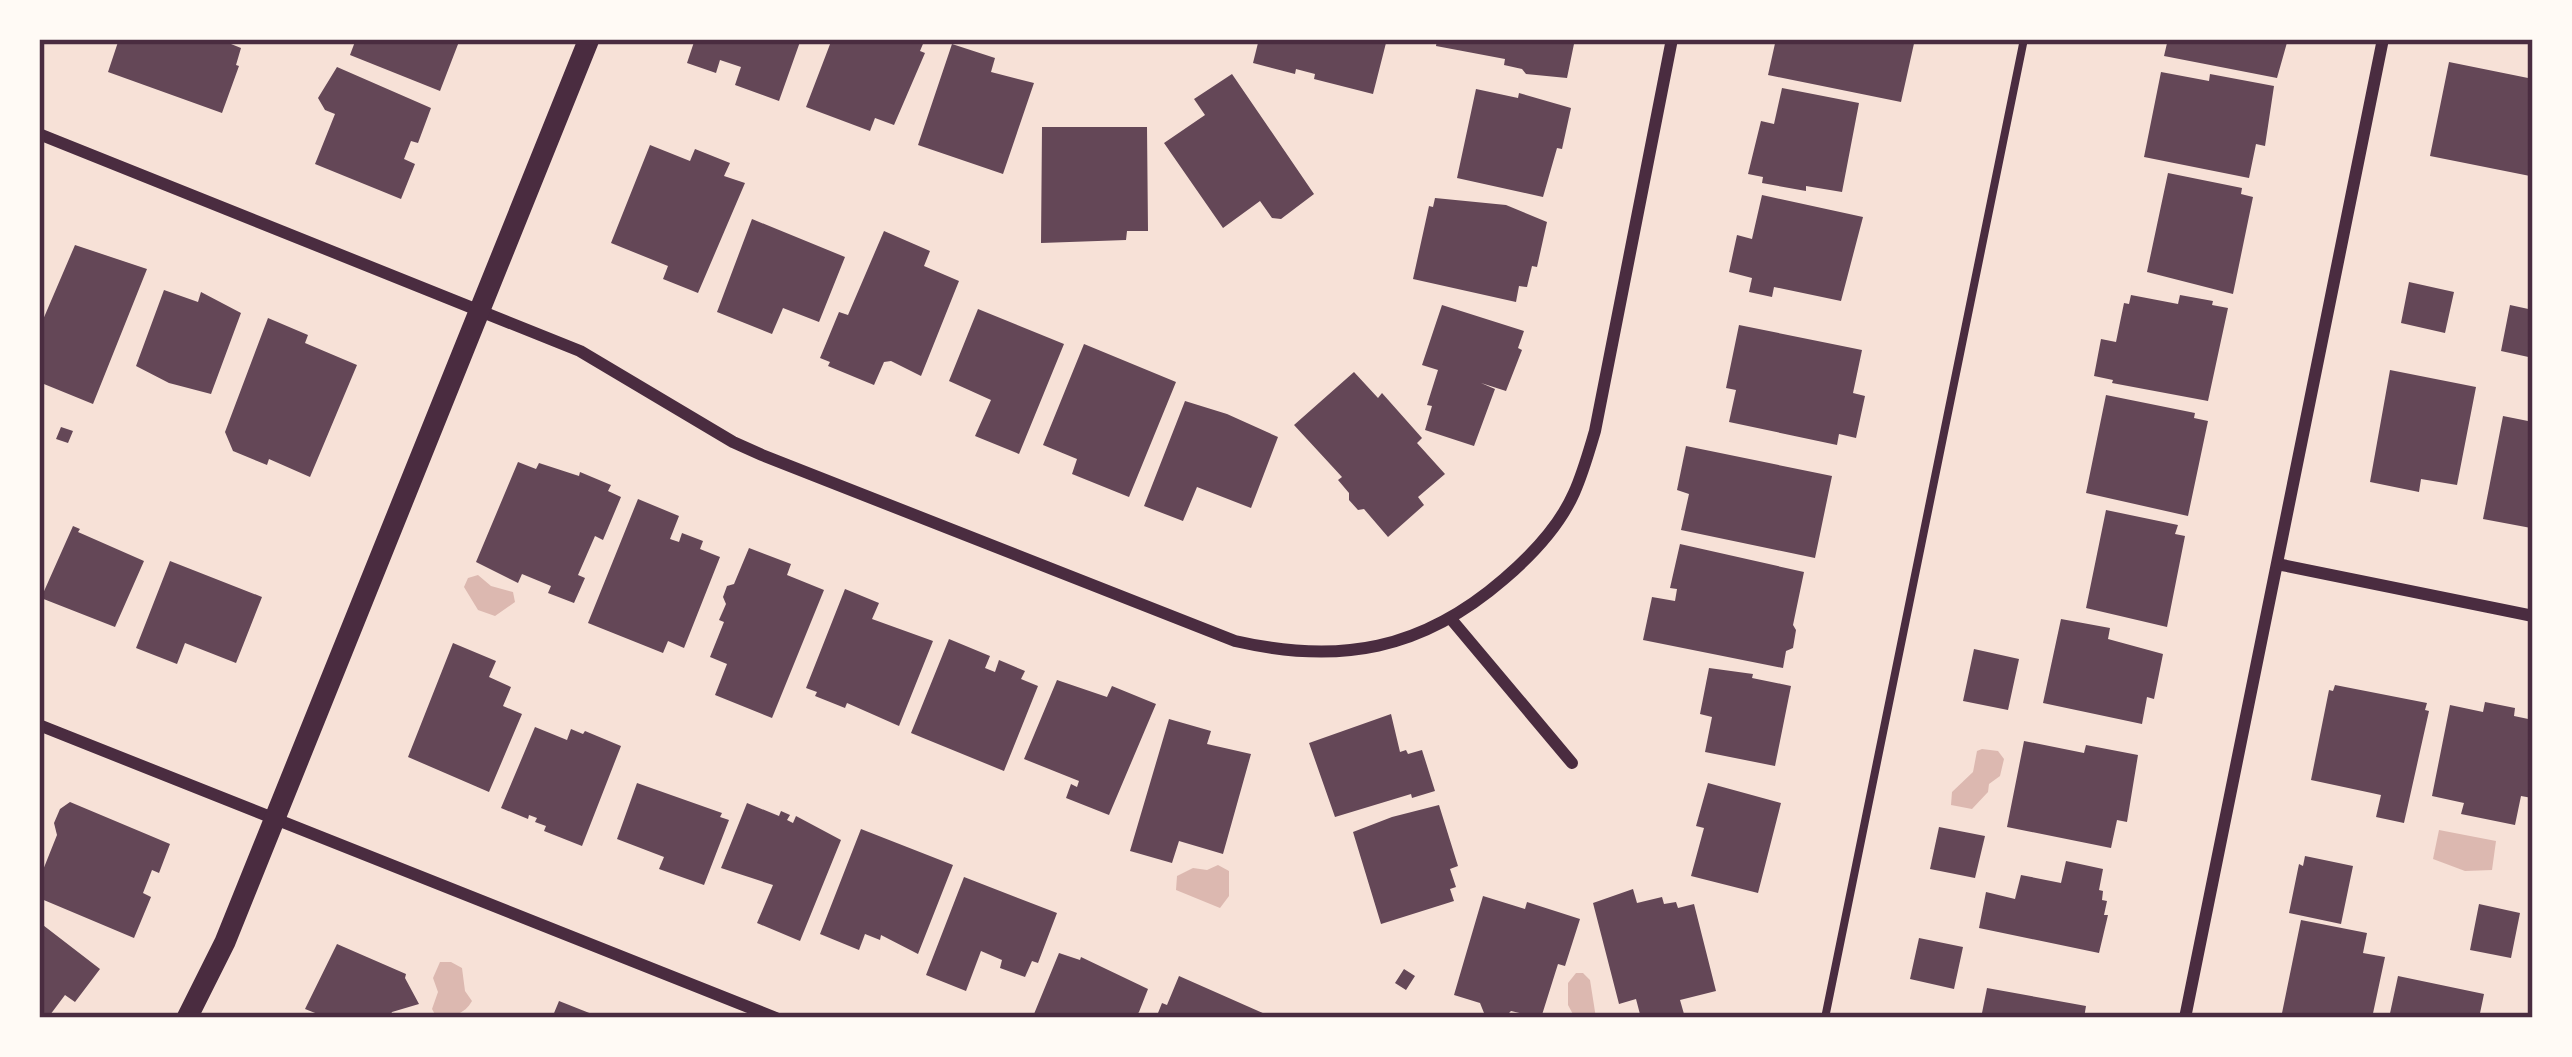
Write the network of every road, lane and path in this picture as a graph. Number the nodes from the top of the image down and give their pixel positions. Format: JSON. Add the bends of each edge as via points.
{"nodes":[{"id":1,"x":589,"y":39,"type":"edge"},
{"id":2,"x":1672,"y":39,"type":"edge"},
{"id":3,"x":2024,"y":39,"type":"edge"},
{"id":4,"x":2383,"y":39,"type":"edge"},
{"id":5,"x":39,"y":134,"type":"edge"},
{"id":6,"x":480,"y":312,"type":"junction"},
{"id":7,"x":2277,"y":564,"type":"junction"},
{"id":8,"x":2533,"y":616,"type":"edge"},
{"id":9,"x":1451,"y":619,"type":"junction"},
{"id":10,"x":39,"y":725,"type":"edge"},
{"id":11,"x":1572,"y":763,"type":"dead end"},
{"id":12,"x":275,"y":819,"type":"junction"},
{"id":13,"x":760,"y":1015,"type":"edge"},
{"id":14,"x":187,"y":1018,"type":"edge"},
{"id":15,"x":776,"y":1018,"type":"edge"},
{"id":16,"x":1825,"y":1018,"type":"edge"},
{"id":17,"x":2185,"y":1018,"type":"edge"}],
"edges":[{"from":1,"to":6,"type":"street"},
{"from":2,"to":9,"type":"street","via":[[1585,464],[1537,549]]},
{"from":3,"to":16,"type":"path"},
{"from":4,"to":7,"type":"street"},
{"from":5,"to":6,"type":"street"},
{"from":6,"to":9,"type":"street","via":[[605,363],[747,449],[1235,641],[1346,652]]},
{"from":6,"to":12,"type":"street"},
{"from":7,"to":8,"type":"street"},
{"from":7,"to":17,"type":"street"},
{"from":9,"to":11,"type":"street"},
{"from":10,"to":12,"type":"street"},
{"from":12,"to":13,"type":"street"},
{"from":12,"to":14,"type":"street"},
{"from":13,"to":15,"type":"street"}]}
